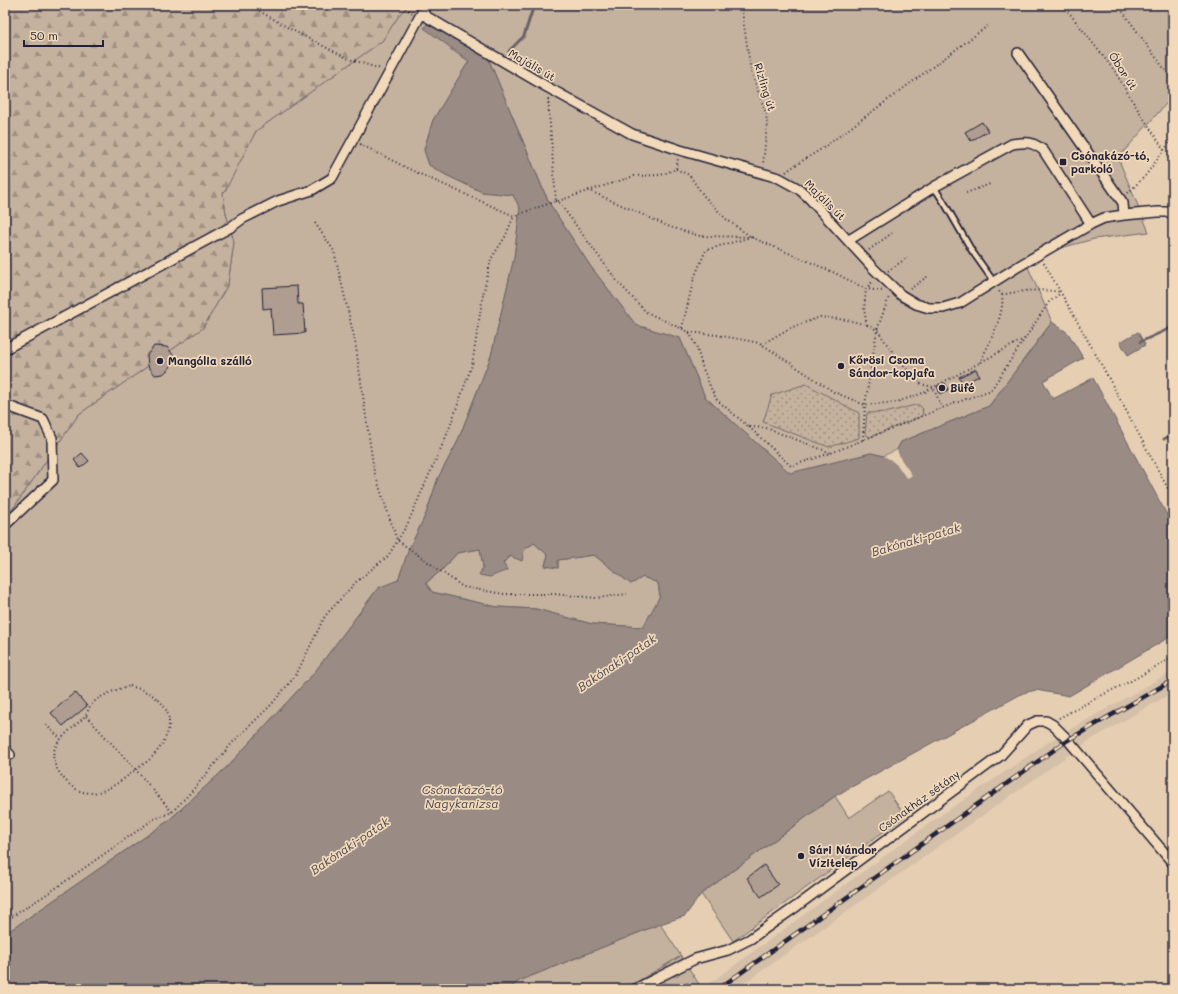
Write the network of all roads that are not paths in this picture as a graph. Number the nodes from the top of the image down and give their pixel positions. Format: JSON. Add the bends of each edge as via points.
{"nodes":[{"id":1,"x":426,"y":5,"type":"edge"},
{"id":2,"x":422,"y":14,"type":"junction"},
{"id":3,"x":1018,"y":53,"type":"dead end"},
{"id":4,"x":934,"y":187,"type":"junction"},
{"id":5,"x":1173,"y":212,"type":"edge"},
{"id":6,"x":1124,"y":215,"type":"junction"},
{"id":7,"x":1091,"y":224,"type":"junction"},
{"id":8,"x":849,"y":240,"type":"junction"},
{"id":9,"x":994,"y":282,"type":"junction"},
{"id":10,"x":5,"y":349,"type":"edge"},
{"id":11,"x":5,"y":405,"type":"edge"},
{"id":12,"x":5,"y":525,"type":"edge"},
{"id":13,"x":1173,"y":863,"type":"edge"},
{"id":14,"x":635,"y":989,"type":"edge"}],
"edges":[{"from":1,"to":2,"type":"street"},
{"from":2,"to":8,"type":"street","name":"Majális út","via":[[632,134],[779,178],[799,189]]},
{"from":2,"to":10,"type":"street","via":[[332,178],[312,190],[278,201],[248,216]]},
{"from":3,"to":6,"type":"street","via":[[1123,203]]},
{"from":4,"to":7,"type":"street","via":[[1012,144],[1034,143],[1043,150]]},
{"from":4,"to":8,"type":"street"},
{"from":4,"to":9,"type":"lane","via":[[972,251]]},
{"from":5,"to":6,"type":"street","name":"Majális út"},
{"from":6,"to":7,"type":"street","name":"Majális út","via":[[1104,218]]},
{"from":7,"to":9,"type":"street","name":"Majális út"},
{"from":8,"to":9,"type":"street","name":"Majális út","via":[[892,290],[922,306],[943,308],[960,303]]},
{"from":11,"to":12,"type":"street","via":[[43,419],[52,438],[53,473],[53,480]]},
{"from":13,"to":14,"type":"street","name":"Csónakház sétány","via":[[1068,740],[1053,725],[1046,721],[1037,721],[1028,725],[1000,756],[750,939],[728,950],[695,959]]}]}
